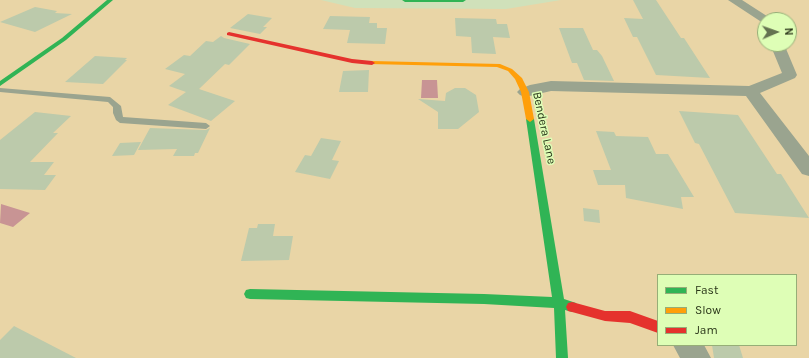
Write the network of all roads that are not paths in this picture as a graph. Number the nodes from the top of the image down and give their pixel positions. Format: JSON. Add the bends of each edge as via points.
{"nodes":[{"id":1,"x":110,"y":0,"type":"edge"},
{"id":2,"x":405,"y":0,"type":"edge"},
{"id":3,"x":462,"y":0,"type":"edge"},
{"id":4,"x":734,"y":0,"type":"edge"},
{"id":5,"x":757,"y":15,"type":"edge"},
{"id":6,"x":229,"y":34,"type":"dead end"},
{"id":7,"x":780,"y":52,"type":"edge"},
{"id":8,"x":0,"y":84,"type":"edge"},
{"id":9,"x":0,"y":90,"type":"edge"},
{"id":10,"x":751,"y":91,"type":"junction"},
{"id":11,"x":525,"y":92,"type":"junction"},
{"id":12,"x":206,"y":126,"type":"dead end"},
{"id":13,"x":809,"y":169,"type":"edge"},
{"id":14,"x":250,"y":294,"type":"dead end"},
{"id":15,"x":559,"y":303,"type":"junction"},
{"id":16,"x":657,"y":326,"type":"edge"},
{"id":17,"x":687,"y":346,"type":"edge"},
{"id":18,"x":562,"y":358,"type":"edge"},
{"id":19,"x":698,"y":358,"type":"edge"}],
"edges":[{"from":1,"to":8,"type":"street","via":[[64,39]]},
{"from":2,"to":3,"type":"street"},
{"from":4,"to":5,"type":"street"},
{"from":6,"to":11,"type":"street","name":"Bendera Lane","via":[[352,61],[382,64],[498,65],[514,74]]},
{"from":7,"to":10,"type":"street","via":[[790,75]]},
{"from":9,"to":12,"type":"lane","via":[[110,100],[117,106],[120,120]]},
{"from":10,"to":11,"type":"street","via":[[551,86]]},
{"from":10,"to":13,"type":"street"},
{"from":11,"to":15,"type":"street","name":"Bendera Lane","via":[[545,198]]},
{"from":14,"to":15,"type":"street"},
{"from":15,"to":16,"type":"street","via":[[605,316],[630,317]]},
{"from":15,"to":18,"type":"street","name":"Bendera Lane"},
{"from":17,"to":19,"type":"street"}]}
